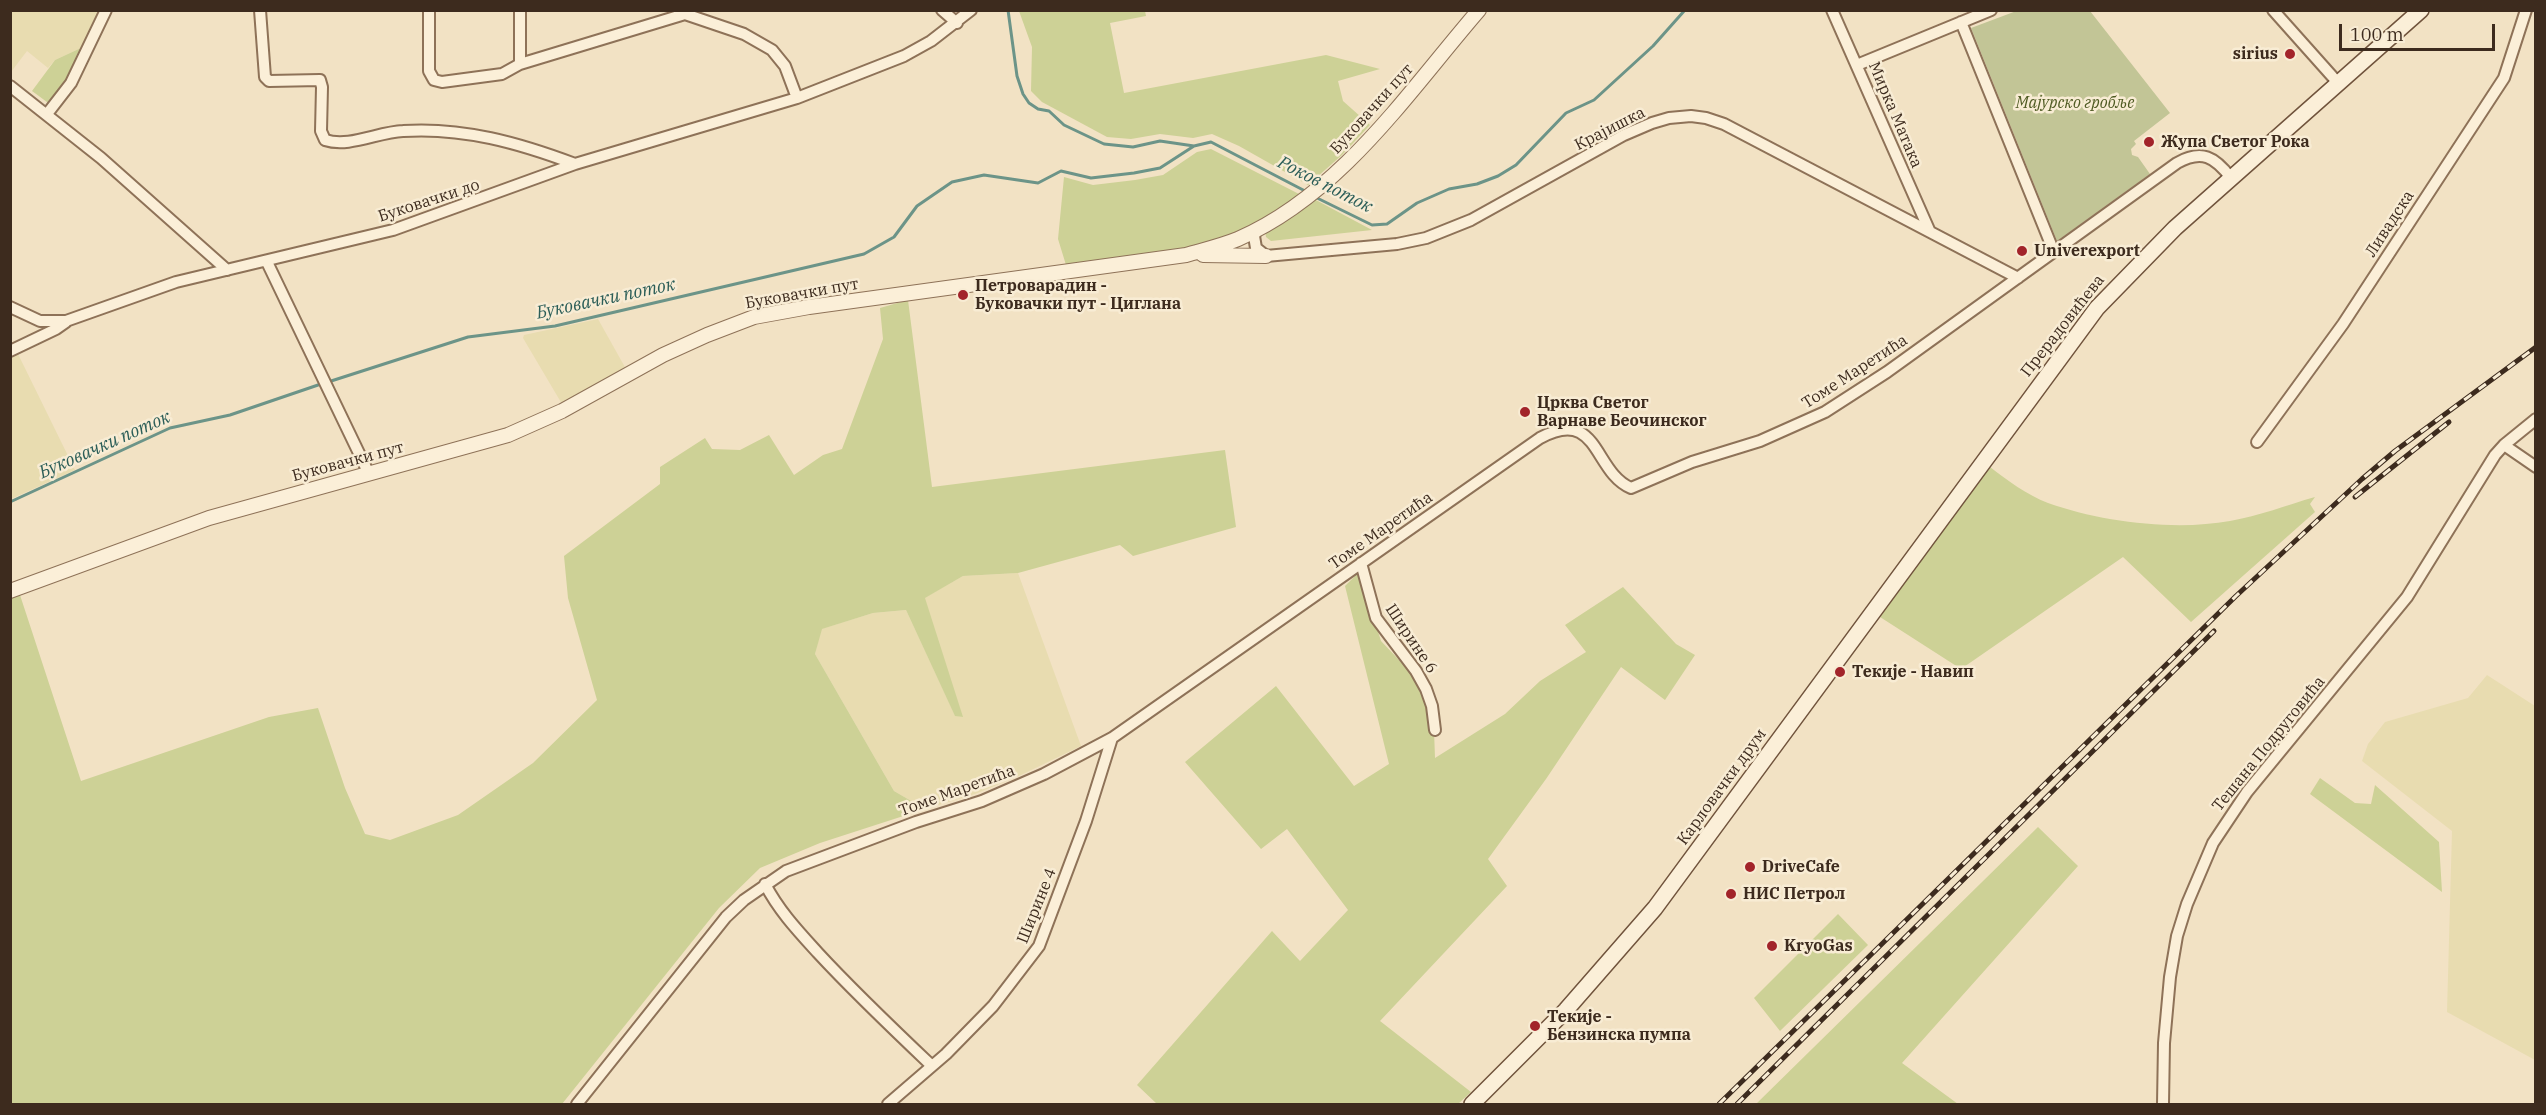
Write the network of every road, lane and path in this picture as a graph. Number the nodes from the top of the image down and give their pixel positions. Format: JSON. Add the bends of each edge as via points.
{"nodes":[{"id":1,"x":106,"y":10,"type":"edge"},
{"id":2,"x":260,"y":10,"type":"edge"},
{"id":3,"x":429,"y":10,"type":"edge"},
{"id":4,"x":519,"y":10,"type":"edge"},
{"id":5,"x":942,"y":10,"type":"edge"},
{"id":6,"x":971,"y":10,"type":"edge"},
{"id":7,"x":1479,"y":10,"type":"edge"},
{"id":8,"x":1832,"y":10,"type":"edge"},
{"id":9,"x":1991,"y":10,"type":"edge"},
{"id":10,"x":2273,"y":10,"type":"edge"},
{"id":11,"x":2421,"y":10,"type":"edge"},
{"id":12,"x":2526,"y":10,"type":"edge"},
{"id":13,"x":1961,"y":22,"type":"junction"},
{"id":14,"x":957,"y":23,"type":"junction"},
{"id":15,"x":520,"y":64,"type":"junction"},
{"id":16,"x":1857,"y":65,"type":"junction"},
{"id":17,"x":2339,"y":84,"type":"junction"},
{"id":18,"x":10,"y":86,"type":"edge"},
{"id":19,"x":798,"y":98,"type":"junction"},
{"id":20,"x":47,"y":114,"type":"junction"},
{"id":21,"x":575,"y":164,"type":"junction"},
{"id":22,"x":2231,"y":178,"type":"junction"},
{"id":23,"x":1257,"y":229,"type":"junction"},
{"id":24,"x":1930,"y":232,"type":"junction"},
{"id":25,"x":2054,"y":252,"type":"junction"},
{"id":26,"x":1186,"y":255,"type":"junction"},
{"id":27,"x":1266,"y":256,"type":"junction"},
{"id":28,"x":267,"y":262,"type":"junction"},
{"id":29,"x":226,"y":270,"type":"junction"},
{"id":30,"x":2018,"y":278,"type":"junction"},
{"id":31,"x":10,"y":307,"type":"edge"},
{"id":32,"x":66,"y":321,"type":"junction"},
{"id":33,"x":10,"y":351,"type":"edge"},
{"id":34,"x":2535,"y":419,"type":"edge"},
{"id":35,"x":2257,"y":442,"type":"dead end"},
{"id":36,"x":2504,"y":445,"type":"junction"},
{"id":37,"x":2535,"y":467,"type":"edge"},
{"id":38,"x":1976,"y":470,"type":"joint"},
{"id":39,"x":369,"y":474,"type":"junction"},
{"id":40,"x":1361,"y":563,"type":"junction"},
{"id":41,"x":10,"y":591,"type":"edge"},
{"id":42,"x":1435,"y":730,"type":"dead end"},
{"id":43,"x":1112,"y":738,"type":"junction"},
{"id":44,"x":765,"y":884,"type":"junction"},
{"id":45,"x":932,"y":1066,"type":"junction"},
{"id":46,"x":577,"y":1104,"type":"edge"},
{"id":47,"x":888,"y":1104,"type":"edge"},
{"id":48,"x":1472,"y":1104,"type":"edge"},
{"id":49,"x":2163,"y":1104,"type":"edge"}],
"edges":[{"from":1,"to":20,"type":"street","via":[[71,83]]},
{"from":2,"to":21,"type":"street","via":[[265,77],[269,81],[320,80],[321,131],[325,140],[338,142],[401,131],[460,132],[482,135]]},
{"from":3,"to":15,"type":"street","via":[[429,71],[434,80],[502,74]]},
{"from":4,"to":15,"type":"street"},
{"from":5,"to":14,"type":"street"},
{"from":6,"to":14,"type":"street","name":"Буковачки до"},
{"from":7,"to":23,"type":"street","name":"Буковачки пут","via":[[1364,145],[1310,194]]},
{"from":8,"to":16,"type":"street","name":"Мирка Матака"},
{"from":9,"to":13,"type":"street"},
{"from":10,"to":17,"type":"street"},
{"from":11,"to":17,"type":"main road","name":"Прерадовићева"},
{"from":12,"to":35,"type":"street","name":"Ливадска","via":[[2504,78],[2343,324]]},
{"from":13,"to":16,"type":"street"},
{"from":13,"to":25,"type":"street"},
{"from":14,"to":19,"type":"street","name":"Буковачки до","via":[[904,56]]},
{"from":15,"to":19,"type":"street","via":[[685,14],[744,34],[772,50],[785,66]]},
{"from":16,"to":24,"type":"street","name":"Мирка Матака"},
{"from":17,"to":22,"type":"main road","name":"Прерадовићева"},
{"from":18,"to":20,"type":"street"},
{"from":19,"to":21,"type":"street","name":"Буковачки до"},
{"from":20,"to":29,"type":"street"},
{"from":21,"to":28,"type":"street","name":"Буковачки до","via":[[393,230]]},
{"from":22,"to":25,"type":"street","name":"Томе Маретића","via":[[2218,162],[2201,155],[2188,157]]},
{"from":22,"to":38,"type":"main road","name":"Прерадовићева","via":[[2097,308]]},
{"from":23,"to":26,"type":"street","name":"Буковачки пут"},
{"from":23,"to":27,"type":"street","via":[[1256,248]]},
{"from":24,"to":27,"type":"street","name":"Крајишка","via":[[1724,124],[1682,116],[1624,135],[1471,220],[1436,235],[1397,244]]},
{"from":24,"to":30,"type":"street","name":"Крајишка"},
{"from":25,"to":30,"type":"street","name":"Томе Маретића"},
{"from":26,"to":27,"type":"street"},
{"from":26,"to":39,"type":"street","name":"Буковачки пут","via":[[754,317],[663,355],[520,430]]},
{"from":28,"to":29,"type":"street","name":"Буковачки до"},
{"from":28,"to":39,"type":"street"},
{"from":29,"to":32,"type":"street","name":"Буковачки до","via":[[176,282]]},
{"from":30,"to":40,"type":"street","name":"Томе Маретића","via":[[1887,372],[1806,422],[1631,488],[1616,477],[1587,437],[1573,430],[1553,432]]},
{"from":31,"to":32,"type":"street","via":[[40,321]]},
{"from":32,"to":33,"type":"street"},
{"from":34,"to":36,"type":"street","name":"Тешана Подруговића"},
{"from":36,"to":37,"type":"street"},
{"from":36,"to":49,"type":"street","name":"Тешана Подруговића","via":[[2407,597],[2247,792],[2212,843],[2177,936],[2164,1042]]},
{"from":38,"to":48,"type":"main road","name":"Карловачки друм","via":[[1655,908],[1566,1010]]},
{"from":39,"to":41,"type":"street","name":"Буковачки пут","via":[[208,518]]},
{"from":40,"to":42,"type":"street","name":"Ширине 6","via":[[1376,618],[1426,689]]},
{"from":40,"to":43,"type":"street","name":"Томе Маретића"},
{"from":43,"to":44,"type":"street","name":"Томе Маретића","via":[[982,801],[802,864]]},
{"from":43,"to":45,"type":"street","name":"Ширине 4","via":[[1039,946],[1007,991]]},
{"from":44,"to":45,"type":"street","via":[[785,917],[839,976]]},
{"from":44,"to":46,"type":"street","name":"Томе Маретића","via":[[726,917]]},
{"from":45,"to":47,"type":"street","name":"Ширине 4"}]}
